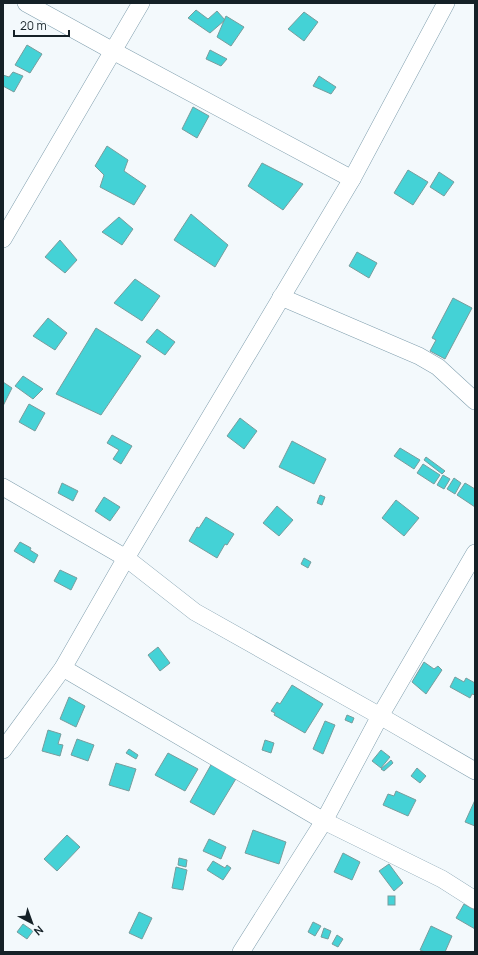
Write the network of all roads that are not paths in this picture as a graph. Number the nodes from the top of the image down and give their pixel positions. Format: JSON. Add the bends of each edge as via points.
{"nodes":[{"id":1,"x":26,"y":3,"type":"edge"},
{"id":2,"x":141,"y":3,"type":"edge"},
{"id":3,"x":446,"y":3,"type":"edge"},
{"id":4,"x":113,"y":51,"type":"junction"},
{"id":5,"x":352,"y":179,"type":"junction"},
{"id":6,"x":3,"y":239,"type":"edge"},
{"id":7,"x":292,"y":279,"type":"junction"},
{"id":8,"x":281,"y":297,"type":"junction"},
{"id":9,"x":307,"y":309,"type":"junction"},
{"id":10,"x":475,"y":401,"type":"edge"},
{"id":11,"x":3,"y":488,"type":"edge"},
{"id":12,"x":475,"y":553,"type":"edge"},
{"id":13,"x":126,"y":558,"type":"junction"},
{"id":14,"x":63,"y":668,"type":"junction"},
{"id":15,"x":380,"y":716,"type":"junction"},
{"id":16,"x":3,"y":750,"type":"edge"},
{"id":17,"x":475,"y":771,"type":"edge"},
{"id":18,"x":324,"y":821,"type":"junction"},
{"id":19,"x":475,"y":900,"type":"edge"},
{"id":20,"x":241,"y":952,"type":"edge"}],
"edges":[{"from":1,"to":4,"type":"street"},
{"from":2,"to":4,"type":"street"},
{"from":3,"to":5,"type":"street"},
{"from":4,"to":5,"type":"street"},
{"from":4,"to":6,"type":"street"},
{"from":5,"to":7,"type":"street"},
{"from":7,"to":8,"type":"street"},
{"from":7,"to":9,"type":"street"},
{"from":8,"to":9,"type":"street"},
{"from":8,"to":13,"type":"street"},
{"from":9,"to":10,"type":"street","via":[[419,356],[438,367]]},
{"from":11,"to":13,"type":"street"},
{"from":12,"to":15,"type":"street"},
{"from":13,"to":14,"type":"street"},
{"from":13,"to":15,"type":"street","via":[[196,612]]},
{"from":14,"to":16,"type":"street"},
{"from":14,"to":18,"type":"street"},
{"from":15,"to":17,"type":"street"},
{"from":15,"to":18,"type":"street"},
{"from":18,"to":19,"type":"street","via":[[442,879]]},
{"from":18,"to":20,"type":"street"}]}
